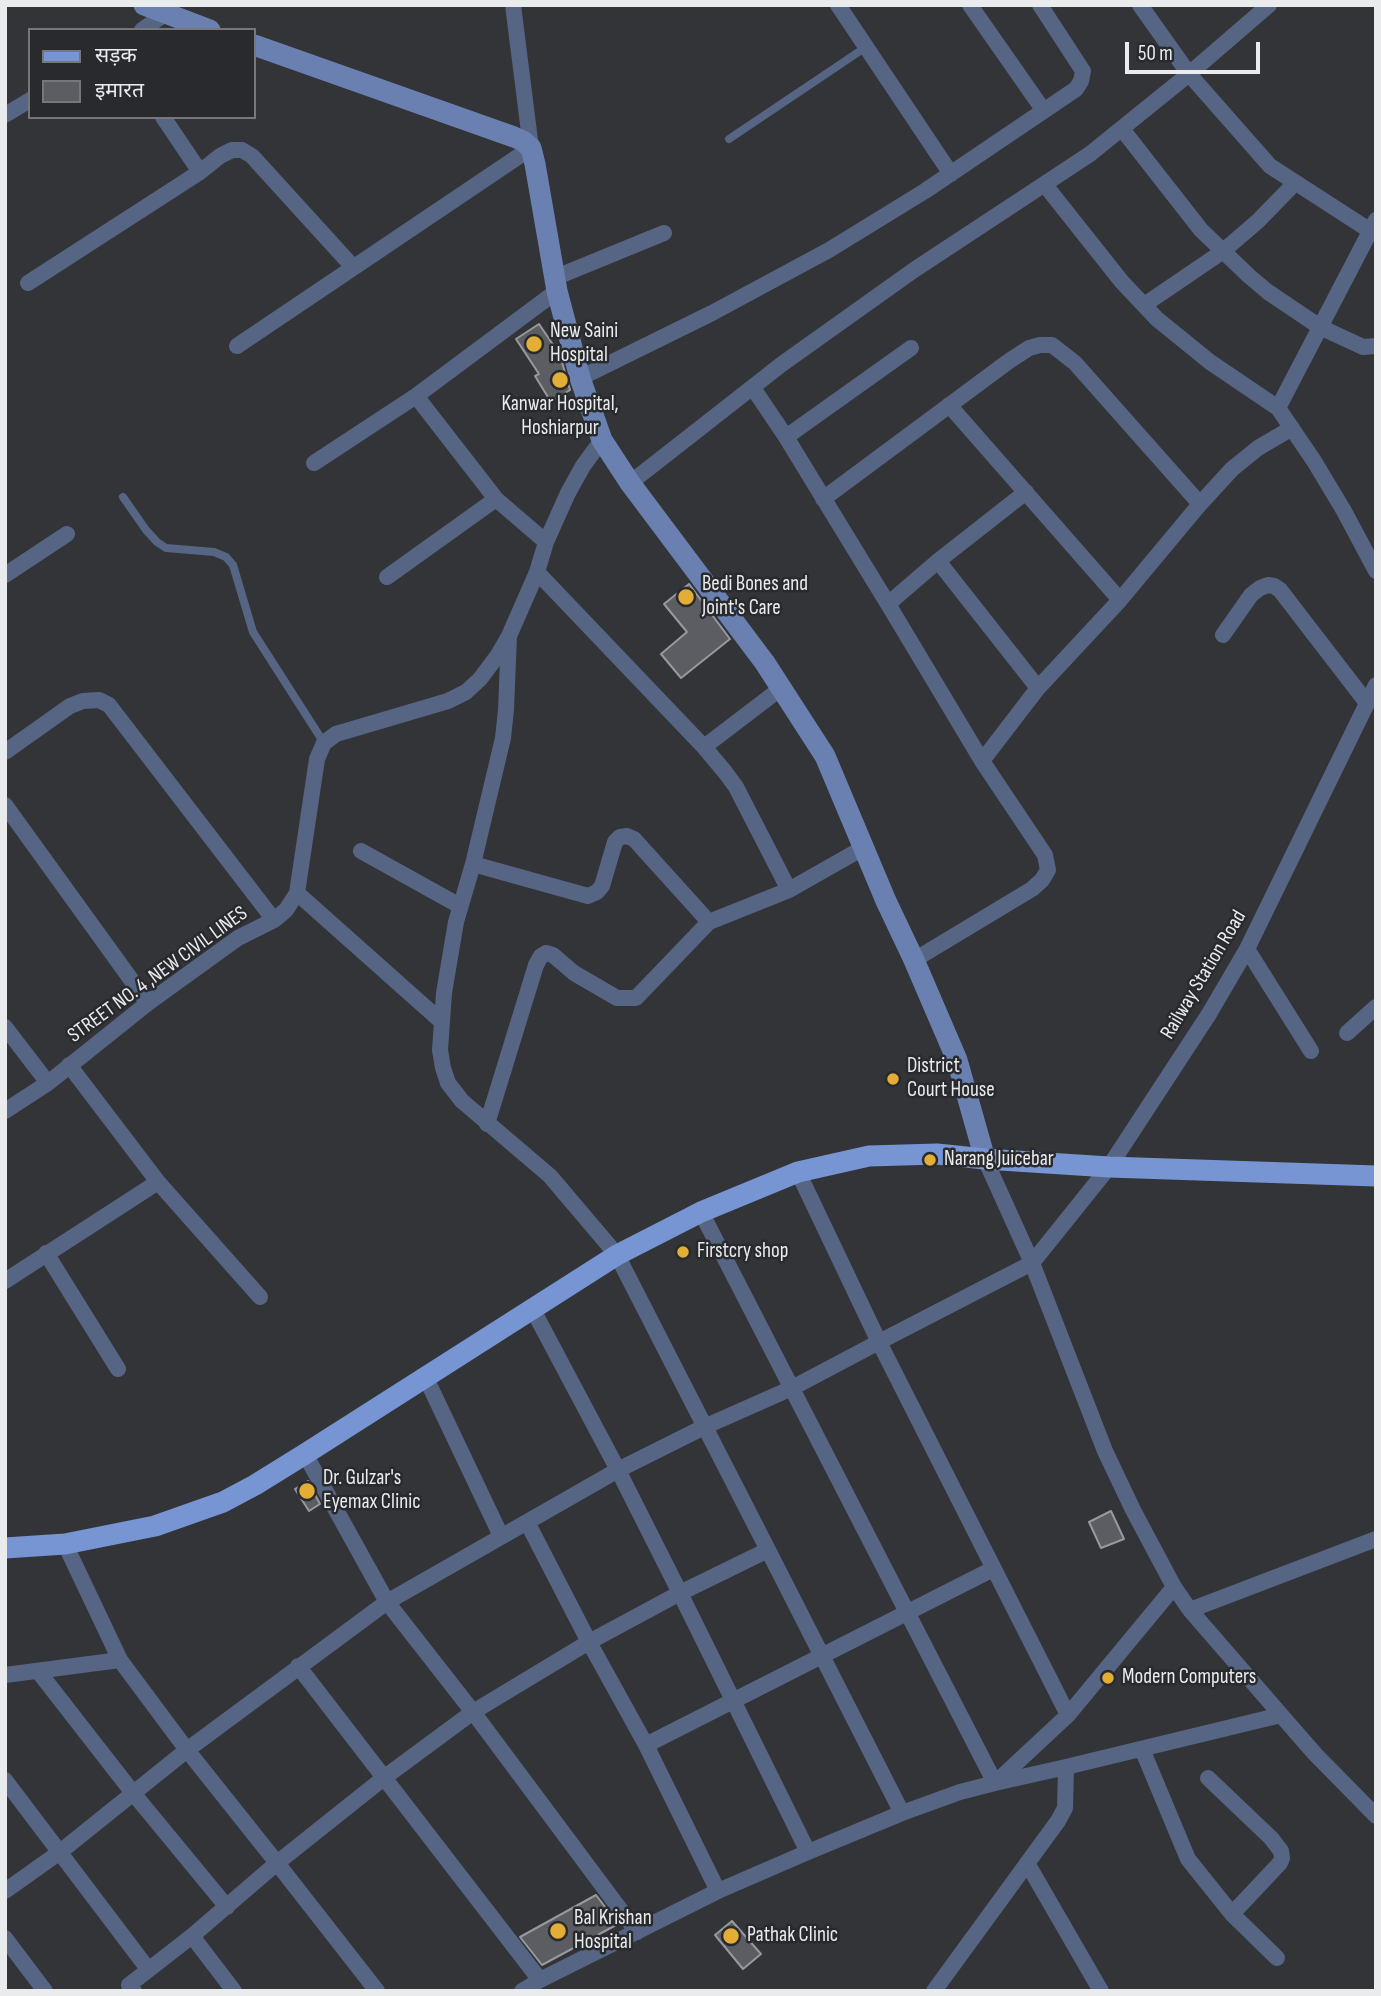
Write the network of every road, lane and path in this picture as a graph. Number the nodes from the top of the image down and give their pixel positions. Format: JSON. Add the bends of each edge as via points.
{"nodes":[{"id":1,"x":144,"y":5,"type":"edge"},
{"id":2,"x":513,"y":5,"type":"edge"},
{"id":3,"x":838,"y":5,"type":"edge"},
{"id":4,"x":970,"y":5,"type":"edge"},
{"id":5,"x":1040,"y":5,"type":"edge"},
{"id":6,"x":1140,"y":5,"type":"edge"},
{"id":7,"x":1269,"y":5,"type":"edge"},
{"id":8,"x":165,"y":13,"type":"junction"},
{"id":9,"x":145,"y":28,"type":"edge"},
{"id":10,"x":205,"y":28,"type":"edge"},
{"id":11,"x":256,"y":46,"type":"edge"},
{"id":12,"x":866,"y":47,"type":"junction"},
{"id":13,"x":1189,"y":74,"type":"junction"},
{"id":14,"x":28,"y":101,"type":"edge"},
{"id":15,"x":1044,"y":111,"type":"junction"},
{"id":16,"x":5,"y":115,"type":"edge"},
{"id":17,"x":164,"y":119,"type":"edge"},
{"id":18,"x":1122,"y":129,"type":"junction"},
{"id":19,"x":729,"y":139,"type":"dead end"},
{"id":20,"x":531,"y":148,"type":"junction"},
{"id":21,"x":200,"y":172,"type":"junction"},
{"id":22,"x":951,"y":174,"type":"junction"},
{"id":23,"x":1295,"y":183,"type":"junction"},
{"id":24,"x":1045,"y":185,"type":"junction"},
{"id":25,"x":1373,"y":225,"type":"edge"},
{"id":26,"x":664,"y":233,"type":"dead end"},
{"id":27,"x":1222,"y":252,"type":"junction"},
{"id":28,"x":353,"y":267,"type":"junction"},
{"id":29,"x":28,"y":283,"type":"dead end"},
{"id":30,"x":556,"y":284,"type":"junction"},
{"id":31,"x":1144,"y":305,"type":"junction"},
{"id":32,"x":1320,"y":327,"type":"junction"},
{"id":33,"x":237,"y":346,"type":"dead end"},
{"id":34,"x":1376,"y":346,"type":"edge"},
{"id":35,"x":911,"y":348,"type":"dead end"},
{"id":36,"x":580,"y":378,"type":"junction"},
{"id":37,"x":753,"y":388,"type":"junction"},
{"id":38,"x":416,"y":396,"type":"junction"},
{"id":39,"x":950,"y":405,"type":"junction"},
{"id":40,"x":1278,"y":408,"type":"junction"},
{"id":41,"x":1292,"y":428,"type":"junction"},
{"id":42,"x":786,"y":437,"type":"junction"},
{"id":43,"x":602,"y":440,"type":"junction"},
{"id":44,"x":314,"y":463,"type":"dead end"},
{"id":45,"x":630,"y":483,"type":"junction"},
{"id":46,"x":1026,"y":492,"type":"junction"},
{"id":47,"x":123,"y":497,"type":"dead end"},
{"id":48,"x":496,"y":499,"type":"junction"},
{"id":49,"x":824,"y":499,"type":"junction"},
{"id":50,"x":1199,"y":504,"type":"junction"},
{"id":51,"x":67,"y":534,"type":"dead end"},
{"id":52,"x":546,"y":542,"type":"junction"},
{"id":53,"x":938,"y":561,"type":"junction"},
{"id":54,"x":1376,"y":571,"type":"edge"},
{"id":55,"x":537,"y":572,"type":"junction"},
{"id":56,"x":5,"y":575,"type":"edge"},
{"id":57,"x":387,"y":577,"type":"dead end"},
{"id":58,"x":1121,"y":600,"type":"junction"},
{"id":59,"x":888,"y":604,"type":"junction"},
{"id":60,"x":1223,"y":635,"type":"dead end"},
{"id":61,"x":509,"y":636,"type":"junction"},
{"id":62,"x":1376,"y":685,"type":"edge"},
{"id":63,"x":1038,"y":688,"type":"junction"},
{"id":64,"x":780,"y":689,"type":"junction"},
{"id":65,"x":1367,"y":703,"type":"junction"},
{"id":66,"x":324,"y":743,"type":"junction"},
{"id":67,"x":704,"y":747,"type":"junction"},
{"id":68,"x":5,"y":752,"type":"edge"},
{"id":69,"x":982,"y":761,"type":"junction"},
{"id":70,"x":5,"y":804,"type":"edge"},
{"id":71,"x":863,"y":848,"type":"junction"},
{"id":72,"x":361,"y":851,"type":"dead end"},
{"id":73,"x":473,"y":864,"type":"junction"},
{"id":74,"x":789,"y":890,"type":"junction"},
{"id":75,"x":297,"y":893,"type":"junction"},
{"id":76,"x":460,"y":906,"type":"junction"},
{"id":77,"x":274,"y":920,"type":"junction"},
{"id":78,"x":709,"y":922,"type":"junction"},
{"id":79,"x":1247,"y":949,"type":"junction"},
{"id":80,"x":914,"y":960,"type":"junction"},
{"id":81,"x":148,"y":1003,"type":"junction"},
{"id":82,"x":1376,"y":1007,"type":"edge"},
{"id":83,"x":442,"y":1022,"type":"junction"},
{"id":84,"x":5,"y":1027,"type":"edge"},
{"id":85,"x":1347,"y":1033,"type":"dead end"},
{"id":86,"x":1311,"y":1051,"type":"dead end"},
{"id":87,"x":69,"y":1065,"type":"junction"},
{"id":88,"x":48,"y":1083,"type":"junction"},
{"id":89,"x":5,"y":1111,"type":"edge"},
{"id":90,"x":487,"y":1124,"type":"junction"},
{"id":91,"x":985,"y":1159,"type":"junction"},
{"id":92,"x":1109,"y":1167,"type":"junction"},
{"id":93,"x":798,"y":1172,"type":"junction"},
{"id":94,"x":1376,"y":1176,"type":"edge"},
{"id":95,"x":158,"y":1182,"type":"junction"},
{"id":96,"x":701,"y":1212,"type":"junction"},
{"id":97,"x":46,"y":1253,"type":"junction"},
{"id":98,"x":617,"y":1255,"type":"junction"},
{"id":99,"x":1032,"y":1263,"type":"junction"},
{"id":100,"x":5,"y":1281,"type":"edge"},
{"id":101,"x":260,"y":1297,"type":"dead end"},
{"id":102,"x":532,"y":1308,"type":"junction"},
{"id":103,"x":879,"y":1342,"type":"junction"},
{"id":104,"x":118,"y":1369,"type":"dead end"},
{"id":105,"x":425,"y":1377,"type":"junction"},
{"id":106,"x":792,"y":1388,"type":"junction"},
{"id":107,"x":705,"y":1427,"type":"junction"},
{"id":108,"x":305,"y":1454,"type":"junction"},
{"id":109,"x":618,"y":1470,"type":"junction"},
{"id":110,"x":527,"y":1521,"type":"junction"},
{"id":111,"x":501,"y":1536,"type":"junction"},
{"id":112,"x":1376,"y":1538,"type":"edge"},
{"id":113,"x":65,"y":1544,"type":"junction"},
{"id":114,"x":5,"y":1548,"type":"edge"},
{"id":115,"x":768,"y":1550,"type":"junction"},
{"id":116,"x":993,"y":1569,"type":"junction"},
{"id":117,"x":1174,"y":1587,"type":"junction"},
{"id":118,"x":680,"y":1593,"type":"junction"},
{"id":119,"x":387,"y":1602,"type":"junction"},
{"id":120,"x":1190,"y":1610,"type":"junction"},
{"id":121,"x":907,"y":1612,"type":"junction"},
{"id":122,"x":589,"y":1642,"type":"junction"},
{"id":123,"x":821,"y":1656,"type":"junction"},
{"id":124,"x":120,"y":1660,"type":"junction"},
{"id":125,"x":298,"y":1666,"type":"junction"},
{"id":126,"x":38,"y":1671,"type":"junction"},
{"id":127,"x":5,"y":1675,"type":"edge"},
{"id":128,"x":734,"y":1700,"type":"junction"},
{"id":129,"x":473,"y":1713,"type":"junction"},
{"id":130,"x":1068,"y":1715,"type":"junction"},
{"id":131,"x":1281,"y":1716,"type":"junction"},
{"id":132,"x":646,"y":1745,"type":"junction"},
{"id":133,"x":1142,"y":1749,"type":"junction"},
{"id":134,"x":187,"y":1750,"type":"junction"},
{"id":135,"x":1066,"y":1767,"type":"junction"},
{"id":136,"x":385,"y":1777,"type":"junction"},
{"id":137,"x":1208,"y":1778,"type":"dead end"},
{"id":138,"x":5,"y":1780,"type":"edge"},
{"id":139,"x":995,"y":1783,"type":"junction"},
{"id":140,"x":133,"y":1793,"type":"junction"},
{"id":141,"x":902,"y":1812,"type":"junction"},
{"id":142,"x":1376,"y":1816,"type":"edge"},
{"id":143,"x":60,"y":1852,"type":"junction"},
{"id":144,"x":808,"y":1852,"type":"junction"},
{"id":145,"x":278,"y":1863,"type":"junction"},
{"id":146,"x":1027,"y":1863,"type":"junction"},
{"id":147,"x":5,"y":1891,"type":"edge"},
{"id":148,"x":718,"y":1891,"type":"junction"},
{"id":149,"x":227,"y":1907,"type":"junction"},
{"id":150,"x":1233,"y":1914,"type":"junction"},
{"id":151,"x":636,"y":1932,"type":"junction"},
{"id":152,"x":192,"y":1936,"type":"junction"},
{"id":153,"x":5,"y":1938,"type":"edge"},
{"id":154,"x":1277,"y":1958,"type":"dead end"},
{"id":155,"x":148,"y":1969,"type":"junction"},
{"id":156,"x":540,"y":1980,"type":"junction"},
{"id":157,"x":128,"y":1989,"type":"edge"},
{"id":158,"x":46,"y":1991,"type":"edge"},
{"id":159,"x":234,"y":1991,"type":"edge"},
{"id":160,"x":377,"y":1991,"type":"edge"},
{"id":161,"x":522,"y":1991,"type":"edge"},
{"id":162,"x":934,"y":1991,"type":"edge"},
{"id":163,"x":1101,"y":1991,"type":"edge"}],
"edges":[{"from":1,"to":8,"type":"main road"},
{"from":2,"to":20,"type":"street"},
{"from":3,"to":12,"type":"street"},
{"from":4,"to":15,"type":"street"},
{"from":5,"to":15,"type":"street","via":[[1083,71],[1076,89]]},
{"from":6,"to":13,"type":"street"},
{"from":7,"to":13,"type":"street"},
{"from":8,"to":9,"type":"street"},
{"from":8,"to":10,"type":"main road"},
{"from":11,"to":20,"type":"main road","via":[[514,137]]},
{"from":12,"to":19,"type":"lane"},
{"from":12,"to":22,"type":"street"},
{"from":13,"to":18,"type":"street"},
{"from":13,"to":23,"type":"street","via":[[1270,166]]},
{"from":14,"to":16,"type":"street"},
{"from":15,"to":22,"type":"street"},
{"from":17,"to":21,"type":"street"},
{"from":18,"to":24,"type":"street"},
{"from":18,"to":27,"type":"street"},
{"from":20,"to":28,"type":"street"},
{"from":20,"to":30,"type":"main road"},
{"from":21,"to":28,"type":"street","via":[[220,156],[243,150]]},
{"from":21,"to":29,"type":"street"},
{"from":22,"to":36,"type":"street","via":[[830,250]]},
{"from":23,"to":25,"type":"street"},
{"from":23,"to":27,"type":"street"},
{"from":24,"to":31,"type":"street"},
{"from":24,"to":37,"type":"street","via":[[914,270]]},
{"from":25,"to":32,"type":"street"},
{"from":26,"to":30,"type":"street"},
{"from":27,"to":31,"type":"street"},
{"from":27,"to":32,"type":"street","via":[[1268,292]]},
{"from":28,"to":33,"type":"street"},
{"from":30,"to":36,"type":"main road"},
{"from":30,"to":38,"type":"street"},
{"from":31,"to":40,"type":"street","via":[[1210,362]]},
{"from":32,"to":34,"type":"street","via":[[1363,347]]},
{"from":32,"to":40,"type":"street"},
{"from":35,"to":42,"type":"street"},
{"from":36,"to":43,"type":"main road"},
{"from":37,"to":42,"type":"street"},
{"from":37,"to":45,"type":"street"},
{"from":38,"to":44,"type":"street"},
{"from":38,"to":48,"type":"street"},
{"from":39,"to":46,"type":"street"},
{"from":39,"to":49,"type":"street"},
{"from":39,"to":50,"type":"street","via":[[1029,348],[1052,345],[1075,363]]},
{"from":40,"to":41,"type":"street"},
{"from":41,"to":50,"type":"street","via":[[1232,469]]},
{"from":41,"to":54,"type":"street"},
{"from":42,"to":49,"type":"street"},
{"from":43,"to":45,"type":"main road"},
{"from":43,"to":52,"type":"street","via":[[583,466]]},
{"from":45,"to":64,"type":"main road"},
{"from":46,"to":53,"type":"street"},
{"from":46,"to":58,"type":"street"},
{"from":47,"to":66,"type":"lane","via":[[146,530],[166,548],[214,552],[233,565],[253,632]]},
{"from":48,"to":52,"type":"street"},
{"from":48,"to":57,"type":"street"},
{"from":49,"to":59,"type":"street"},
{"from":50,"to":58,"type":"street"},
{"from":51,"to":56,"type":"street"},
{"from":52,"to":55,"type":"street"},
{"from":53,"to":59,"type":"street"},
{"from":53,"to":63,"type":"street"},
{"from":55,"to":61,"type":"street"},
{"from":55,"to":67,"type":"street"},
{"from":58,"to":63,"type":"street"},
{"from":59,"to":69,"type":"street"},
{"from":60,"to":65,"type":"street","via":[[1251,595],[1274,586]]},
{"from":61,"to":66,"type":"street","via":[[466,692],[336,734]]},
{"from":61,"to":73,"type":"street","via":[[503,738]]},
{"from":62,"to":65,"type":"street","name":"Railway Station Road"},
{"from":63,"to":69,"type":"street"},
{"from":64,"to":67,"type":"street"},
{"from":64,"to":71,"type":"main road","via":[[825,756]]},
{"from":65,"to":79,"type":"street","name":"Railway Station Road"},
{"from":66,"to":75,"type":"street","via":[[317,759]]},
{"from":67,"to":74,"type":"street","via":[[736,787]]},
{"from":68,"to":77,"type":"street","via":[[70,706],[99,700],[109,705]]},
{"from":69,"to":80,"type":"street","via":[[1045,855],[1048,870],[1032,889]]},
{"from":70,"to":81,"type":"street"},
{"from":71,"to":74,"type":"street"},
{"from":71,"to":80,"type":"main road"},
{"from":72,"to":76,"type":"street"},
{"from":73,"to":76,"type":"street"},
{"from":73,"to":78,"type":"street","via":[[588,896],[602,886],[615,842],[627,836]]},
{"from":74,"to":78,"type":"street"},
{"from":75,"to":77,"type":"street","name":"STREET NO. 4 ,NEW CIVIL LINES"},
{"from":75,"to":83,"type":"street"},
{"from":76,"to":83,"type":"street"},
{"from":77,"to":81,"type":"street","name":"STREET NO. 4 ,NEW CIVIL LINES","via":[[237,938]]},
{"from":78,"to":90,"type":"street","via":[[636,998],[617,998],[574,973],[554,955],[541,956]]},
{"from":79,"to":86,"type":"street"},
{"from":79,"to":92,"type":"street","name":"Railway Station Road"},
{"from":80,"to":91,"type":"main road","via":[[957,1060]]},
{"from":81,"to":87,"type":"street","name":"STREET NO. 4 ,NEW CIVIL LINES"},
{"from":82,"to":85,"type":"street"},
{"from":83,"to":90,"type":"street","via":[[440,1050],[448,1083]]},
{"from":84,"to":88,"type":"street"},
{"from":87,"to":88,"type":"street","name":"STREET NO. 4 ,NEW CIVIL LINES"},
{"from":87,"to":95,"type":"street"},
{"from":88,"to":89,"type":"street","name":"STREET NO. 4 ,NEW CIVIL LINES"},
{"from":90,"to":98,"type":"street","via":[[550,1176]]},
{"from":91,"to":92,"type":"main road"},
{"from":91,"to":93,"type":"main road","via":[[937,1154],[869,1156]]},
{"from":91,"to":99,"type":"street"},
{"from":92,"to":94,"type":"main road"},
{"from":92,"to":99,"type":"street","name":"Railway Station Road"},
{"from":93,"to":96,"type":"main road"},
{"from":93,"to":103,"type":"street"},
{"from":95,"to":97,"type":"street"},
{"from":95,"to":101,"type":"street"},
{"from":96,"to":98,"type":"main road"},
{"from":96,"to":106,"type":"street"},
{"from":97,"to":100,"type":"street"},
{"from":97,"to":104,"type":"street"},
{"from":98,"to":102,"type":"main road"},
{"from":98,"to":107,"type":"street"},
{"from":99,"to":103,"type":"street"},
{"from":99,"to":117,"type":"street","via":[[1105,1451]]},
{"from":102,"to":105,"type":"main road"},
{"from":102,"to":109,"type":"street"},
{"from":103,"to":106,"type":"street"},
{"from":103,"to":116,"type":"street"},
{"from":105,"to":108,"type":"main road"},
{"from":105,"to":111,"type":"street"},
{"from":106,"to":107,"type":"street"},
{"from":106,"to":121,"type":"street"},
{"from":107,"to":109,"type":"street"},
{"from":107,"to":115,"type":"street"},
{"from":108,"to":113,"type":"main road","via":[[223,1502],[155,1526]]},
{"from":108,"to":119,"type":"street"},
{"from":109,"to":110,"type":"street"},
{"from":109,"to":118,"type":"street"},
{"from":110,"to":111,"type":"street"},
{"from":110,"to":122,"type":"street"},
{"from":111,"to":119,"type":"street"},
{"from":112,"to":120,"type":"street"},
{"from":113,"to":114,"type":"main road"},
{"from":113,"to":124,"type":"street"},
{"from":115,"to":118,"type":"street"},
{"from":115,"to":123,"type":"street"},
{"from":116,"to":121,"type":"street"},
{"from":116,"to":130,"type":"street"},
{"from":117,"to":120,"type":"street"},
{"from":117,"to":130,"type":"street"},
{"from":118,"to":122,"type":"street"},
{"from":118,"to":128,"type":"street"},
{"from":119,"to":125,"type":"street"},
{"from":119,"to":129,"type":"street"},
{"from":120,"to":131,"type":"street"},
{"from":121,"to":123,"type":"street"},
{"from":121,"to":139,"type":"street"},
{"from":122,"to":129,"type":"street"},
{"from":122,"to":132,"type":"street"},
{"from":123,"to":128,"type":"street"},
{"from":123,"to":141,"type":"street"},
{"from":124,"to":126,"type":"street"},
{"from":124,"to":134,"type":"street"},
{"from":125,"to":134,"type":"street"},
{"from":125,"to":136,"type":"street"},
{"from":126,"to":127,"type":"street"},
{"from":126,"to":140,"type":"street"},
{"from":128,"to":132,"type":"street"},
{"from":128,"to":144,"type":"street"},
{"from":129,"to":136,"type":"street"},
{"from":129,"to":151,"type":"street"},
{"from":130,"to":139,"type":"street"},
{"from":131,"to":133,"type":"street"},
{"from":131,"to":142,"type":"street"},
{"from":132,"to":148,"type":"street"},
{"from":133,"to":135,"type":"street"},
{"from":133,"to":150,"type":"street","via":[[1188,1858]]},
{"from":134,"to":140,"type":"street"},
{"from":134,"to":145,"type":"street"},
{"from":135,"to":139,"type":"street"},
{"from":135,"to":146,"type":"street","via":[[1065,1808]]},
{"from":136,"to":145,"type":"street"},
{"from":136,"to":156,"type":"street"},
{"from":137,"to":150,"type":"street","via":[[1281,1851],[1280,1863]]},
{"from":138,"to":143,"type":"street"},
{"from":139,"to":141,"type":"street"},
{"from":140,"to":143,"type":"street"},
{"from":140,"to":149,"type":"street"},
{"from":141,"to":144,"type":"street"},
{"from":143,"to":147,"type":"street"},
{"from":143,"to":155,"type":"street"},
{"from":144,"to":148,"type":"street"},
{"from":145,"to":149,"type":"street"},
{"from":145,"to":160,"type":"street"},
{"from":146,"to":162,"type":"street"},
{"from":146,"to":163,"type":"street"},
{"from":148,"to":151,"type":"street"},
{"from":149,"to":152,"type":"street"},
{"from":150,"to":154,"type":"street"},
{"from":151,"to":156,"type":"street"},
{"from":152,"to":155,"type":"street"},
{"from":152,"to":159,"type":"street"},
{"from":153,"to":158,"type":"street"},
{"from":155,"to":157,"type":"street"},
{"from":156,"to":161,"type":"street"}]}
